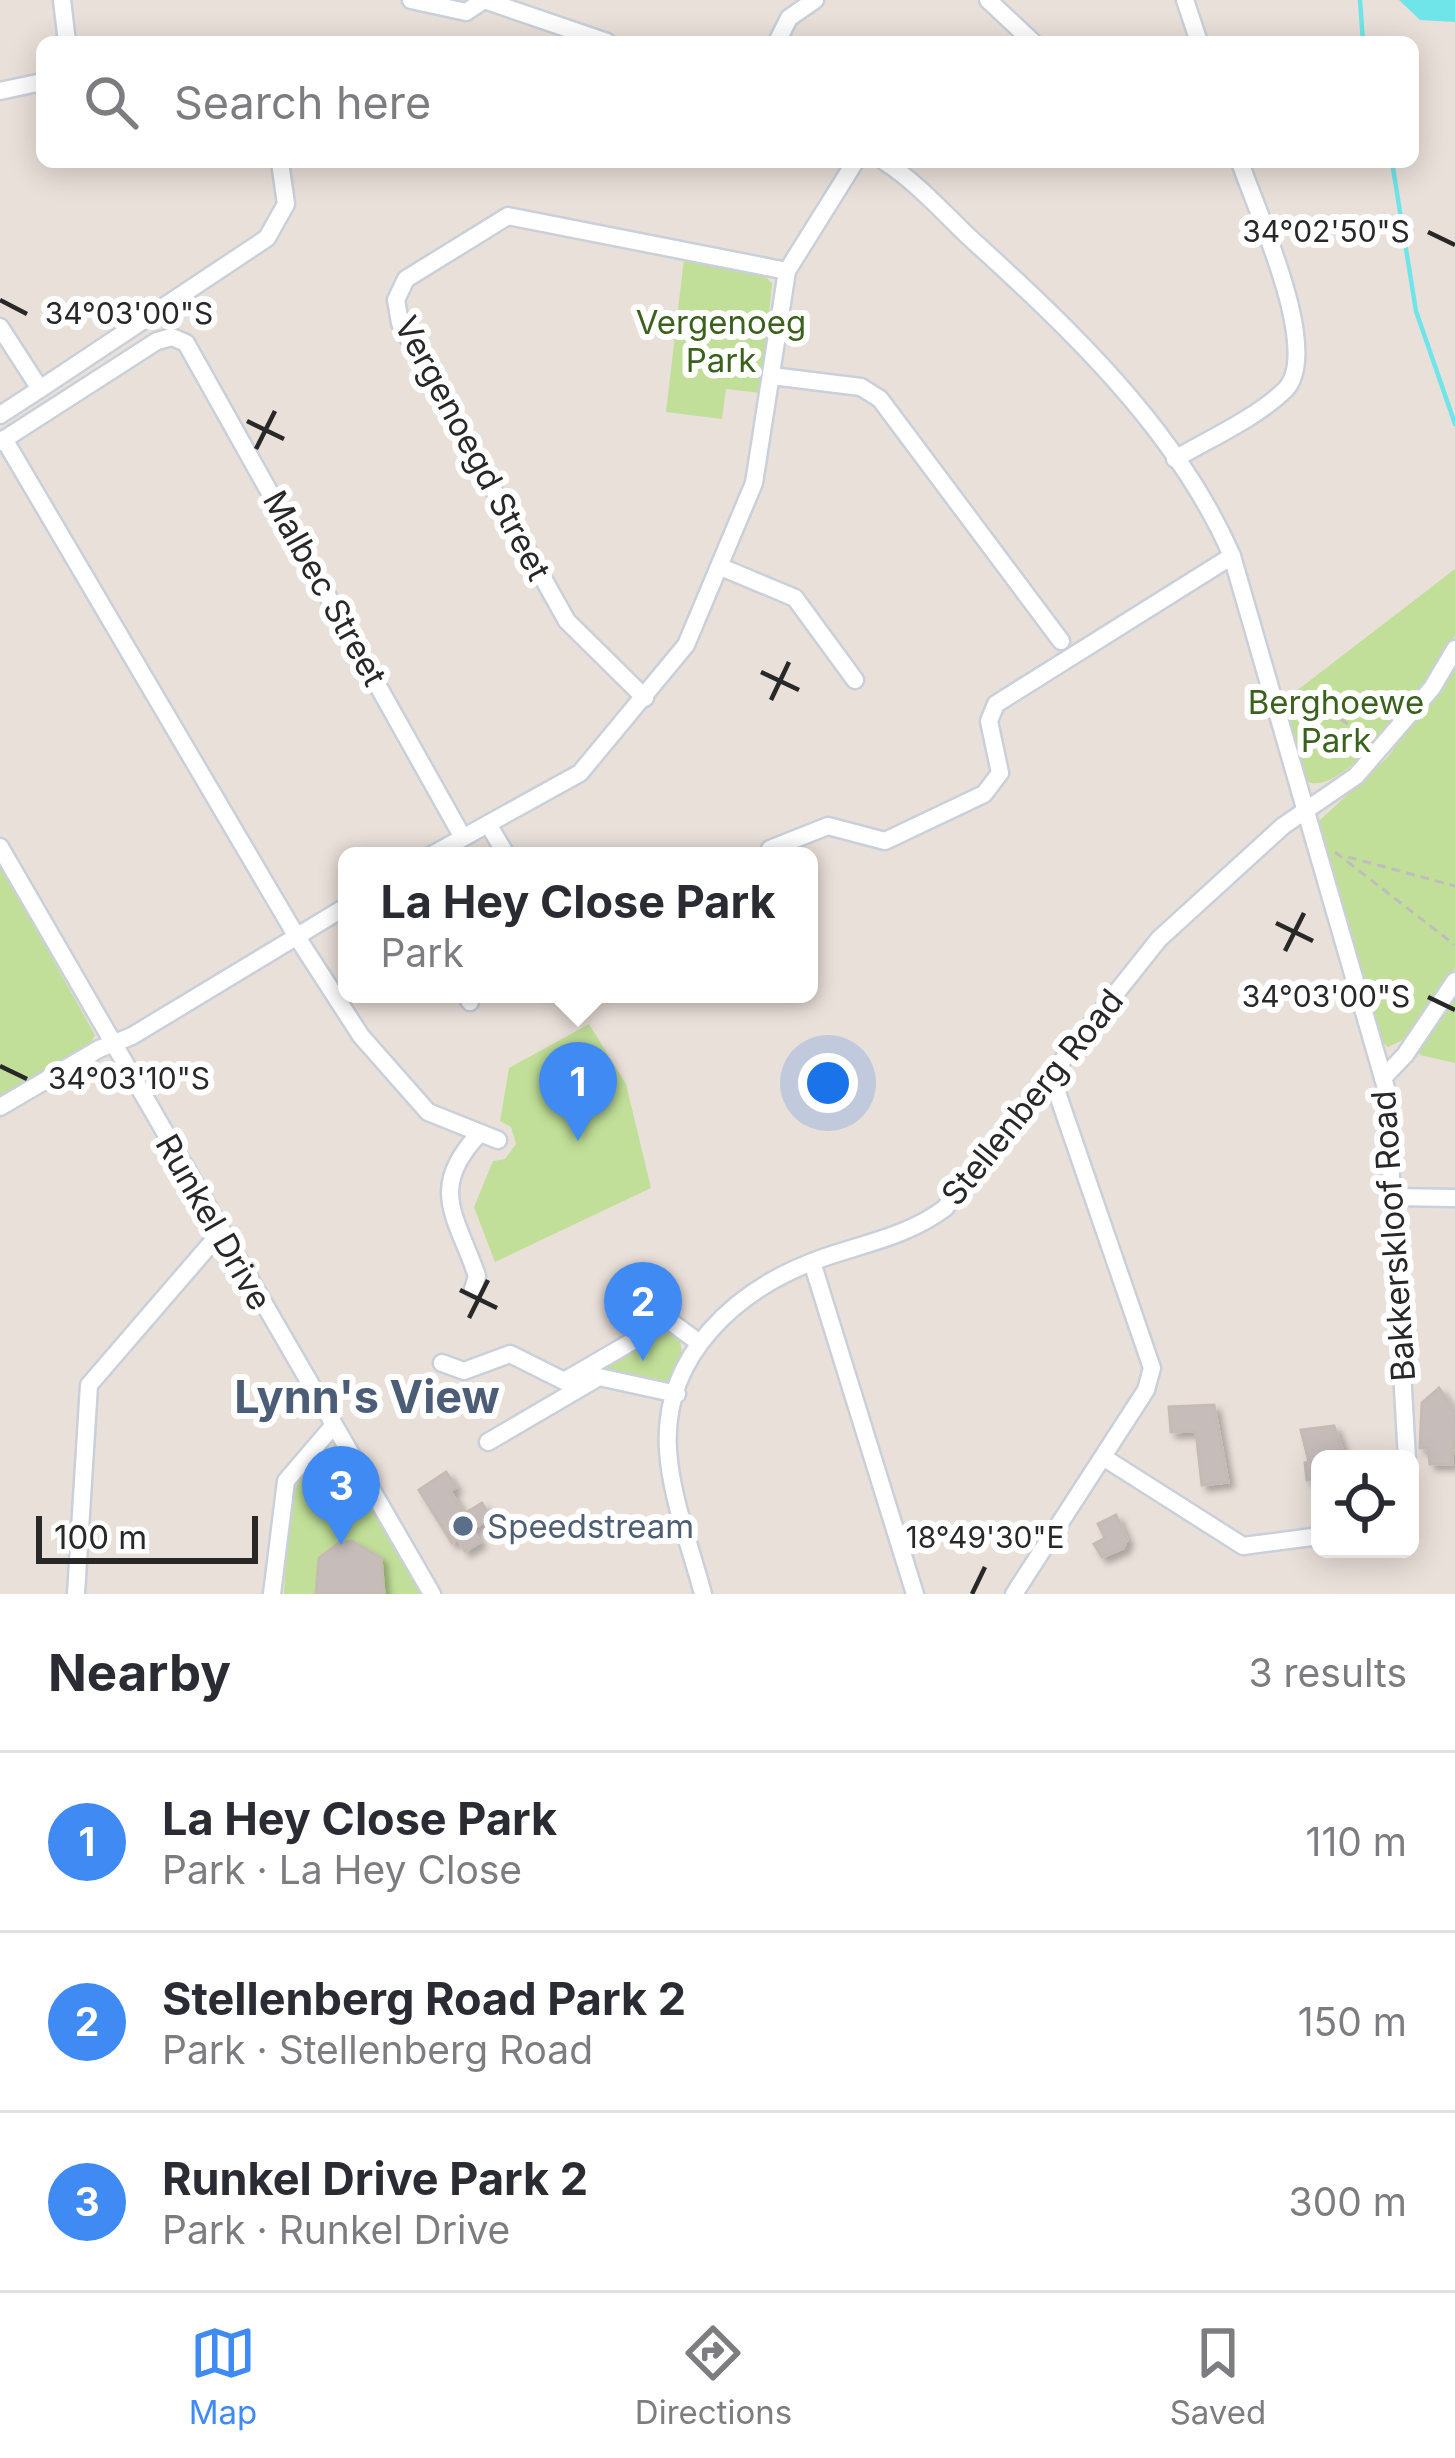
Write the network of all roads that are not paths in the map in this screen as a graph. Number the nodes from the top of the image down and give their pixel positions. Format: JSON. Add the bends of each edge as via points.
{"nodes":[{"id":1,"x":62,"y":0,"type":"edge"},
{"id":2,"x":411,"y":0,"type":"edge"},
{"id":3,"x":484,"y":0,"type":"edge"},
{"id":4,"x":815,"y":0,"type":"edge"},
{"id":5,"x":988,"y":0,"type":"edge"},
{"id":6,"x":1185,"y":0,"type":"edge"},
{"id":7,"x":66,"y":36,"type":"edge"},
{"id":8,"x":589,"y":36,"type":"edge"},
{"id":9,"x":780,"y":36,"type":"edge"},
{"id":10,"x":1027,"y":36,"type":"edge"},
{"id":11,"x":1197,"y":36,"type":"edge"},
{"id":12,"x":36,"y":83,"type":"edge"},
{"id":13,"x":0,"y":92,"type":"edge"},
{"id":14,"x":281,"y":168,"type":"edge"},
{"id":15,"x":851,"y":168,"type":"edge"},
{"id":16,"x":892,"y":168,"type":"edge"},
{"id":17,"x":1242,"y":168,"type":"edge"},
{"id":18,"x":787,"y":271,"type":"junction"},
{"id":19,"x":0,"y":327,"type":"edge"},
{"id":20,"x":772,"y":376,"type":"junction"},
{"id":21,"x":40,"y":389,"type":"junction"},
{"id":22,"x":0,"y":415,"type":"edge"},
{"id":23,"x":2,"y":440,"type":"edge"},
{"id":24,"x":1175,"y":459,"type":"junction"},
{"id":25,"x":1232,"y":556,"type":"junction"},
{"id":26,"x":721,"y":567,"type":"junction"},
{"id":27,"x":1060,"y":641,"type":"dead end"},
{"id":28,"x":1455,"y":649,"type":"edge"},
{"id":29,"x":855,"y":680,"type":"dead end"},
{"id":30,"x":645,"y":698,"type":"junction"},
{"id":31,"x":1307,"y":810,"type":"junction"},
{"id":32,"x":488,"y":824,"type":"junction"},
{"id":33,"x":462,"y":836,"type":"junction"},
{"id":34,"x":0,"y":847,"type":"edge"},
{"id":35,"x":444,"y":847,"type":"edge"},
{"id":36,"x":502,"y":847,"type":"edge"},
{"id":37,"x":775,"y":847,"type":"edge"},
{"id":38,"x":338,"y":911,"type":"edge"},
{"id":39,"x":296,"y":937,"type":"junction"},
{"id":40,"x":1455,"y":981,"type":"edge"},
{"id":41,"x":338,"y":996,"type":"edge"},
{"id":42,"x":343,"y":1003,"type":"edge"},
{"id":43,"x":113,"y":1044,"type":"junction"},
{"id":44,"x":1051,"y":1075,"type":"junction"},
{"id":45,"x":1383,"y":1078,"type":"junction"},
{"id":46,"x":0,"y":1106,"type":"edge"},
{"id":47,"x":478,"y":1134,"type":"junction"},
{"id":48,"x":498,"y":1140,"type":"dead end"},
{"id":49,"x":1393,"y":1198,"type":"junction"},
{"id":50,"x":1455,"y":1198,"type":"edge"},
{"id":51,"x":220,"y":1233,"type":"junction"},
{"id":52,"x":812,"y":1262,"type":"junction"},
{"id":53,"x":473,"y":1289,"type":"dead end"},
{"id":54,"x":651,"y":1307,"type":"dead end"},
{"id":55,"x":669,"y":1320,"type":"junction"},
{"id":56,"x":698,"y":1342,"type":"junction"},
{"id":57,"x":442,"y":1363,"type":"dead end"},
{"id":58,"x":677,"y":1394,"type":"junction"},
{"id":59,"x":333,"y":1426,"type":"junction"},
{"id":60,"x":488,"y":1442,"type":"dead end"},
{"id":61,"x":1407,"y":1450,"type":"edge"},
{"id":62,"x":1103,"y":1457,"type":"junction"},
{"id":63,"x":1311,"y":1536,"type":"edge"},
{"id":64,"x":76,"y":1594,"type":"edge"},
{"id":65,"x":272,"y":1594,"type":"edge"},
{"id":66,"x":432,"y":1594,"type":"edge"},
{"id":67,"x":704,"y":1594,"type":"edge"},
{"id":68,"x":915,"y":1594,"type":"edge"},
{"id":69,"x":1014,"y":1594,"type":"edge"}],
"edges":[{"from":1,"to":7,"type":"street"},
{"from":2,"to":3,"type":"street","via":[[466,12]]},
{"from":3,"to":8,"type":"street"},
{"from":4,"to":9,"type":"street","via":[[789,18]]},
{"from":5,"to":10,"type":"street"},
{"from":6,"to":11,"type":"street"},
{"from":12,"to":13,"type":"street"},
{"from":14,"to":21,"type":"street","via":[[286,204],[267,238]]},
{"from":15,"to":18,"type":"street"},
{"from":16,"to":24,"type":"street","name":"Bakkerskloof Road","via":[[1068,330]]},
{"from":17,"to":24,"type":"street","via":[[1297,332],[1299,367],[1276,397]]},
{"from":18,"to":20,"type":"street"},
{"from":18,"to":30,"type":"street","name":"Vergenoegd Street","via":[[508,216],[411,274],[398,292],[400,323],[567,621]]},
{"from":19,"to":21,"type":"street"},
{"from":20,"to":26,"type":"street","via":[[754,483]]},
{"from":20,"to":27,"type":"street","via":[[861,387],[880,399]]},
{"from":21,"to":22,"type":"street"},
{"from":23,"to":33,"type":"street","name":"Malbec Street","via":[[157,340],[186,343]]},
{"from":23,"to":39,"type":"street"},
{"from":24,"to":25,"type":"street","name":"Bakkerskloof Road"},
{"from":25,"to":31,"type":"street","name":"Bakkerskloof Road"},
{"from":25,"to":37,"type":"street","via":[[996,704],[989,721],[1000,773],[984,794],[885,841],[828,826]]},
{"from":26,"to":29,"type":"street","via":[[795,598]]},
{"from":26,"to":30,"type":"street","via":[[686,645]]},
{"from":28,"to":31,"type":"street","name":"Stellenberg Road","via":[[1382,748]]},
{"from":30,"to":32,"type":"street","via":[[566,784]]},
{"from":31,"to":44,"type":"street","name":"Stellenberg Road","via":[[1159,939]]},
{"from":31,"to":45,"type":"street","name":"Bakkerskloof Road"},
{"from":32,"to":33,"type":"street"},
{"from":32,"to":36,"type":"street"},
{"from":33,"to":35,"type":"street"},
{"from":34,"to":43,"type":"street","name":"Runkel Drive"},
{"from":38,"to":39,"type":"street"},
{"from":39,"to":41,"type":"street"},
{"from":39,"to":43,"type":"street"},
{"from":40,"to":45,"type":"street"},
{"from":42,"to":47,"type":"street","via":[[403,1088],[442,1120]]},
{"from":43,"to":46,"type":"street"},
{"from":43,"to":51,"type":"street","name":"Runkel Drive"},
{"from":44,"to":52,"type":"street","name":"Stellenberg Road","via":[[944,1208],[909,1230]]},
{"from":44,"to":62,"type":"street","via":[[1151,1356],[1146,1390]]},
{"from":45,"to":49,"type":"street","name":"Bakkerskloof Road"},
{"from":47,"to":48,"type":"street"},
{"from":47,"to":53,"type":"street","via":[[454,1163],[449,1186],[477,1276]]},
{"from":49,"to":50,"type":"street"},
{"from":49,"to":61,"type":"street","name":"Bakkerskloof Road"},
{"from":51,"to":59,"type":"street","name":"Runkel Drive"},
{"from":51,"to":64,"type":"street","via":[[89,1385]]},
{"from":52,"to":56,"type":"street","name":"Stellenberg Road","via":[[734,1305]]},
{"from":52,"to":68,"type":"street"},
{"from":54,"to":55,"type":"street"},
{"from":55,"to":56,"type":"street"},
{"from":55,"to":57,"type":"street","via":[[564,1381],[509,1354],[464,1371]]},
{"from":56,"to":58,"type":"street","name":"Stellenberg Road"},
{"from":58,"to":60,"type":"street","via":[[599,1377]]},
{"from":58,"to":67,"type":"street","name":"Stellenberg Road","via":[[668,1452]]},
{"from":59,"to":65,"type":"street","via":[[286,1481]]},
{"from":59,"to":66,"type":"street","name":"Runkel Drive"},
{"from":62,"to":63,"type":"street","via":[[1243,1546]]},
{"from":62,"to":69,"type":"street"}]}
